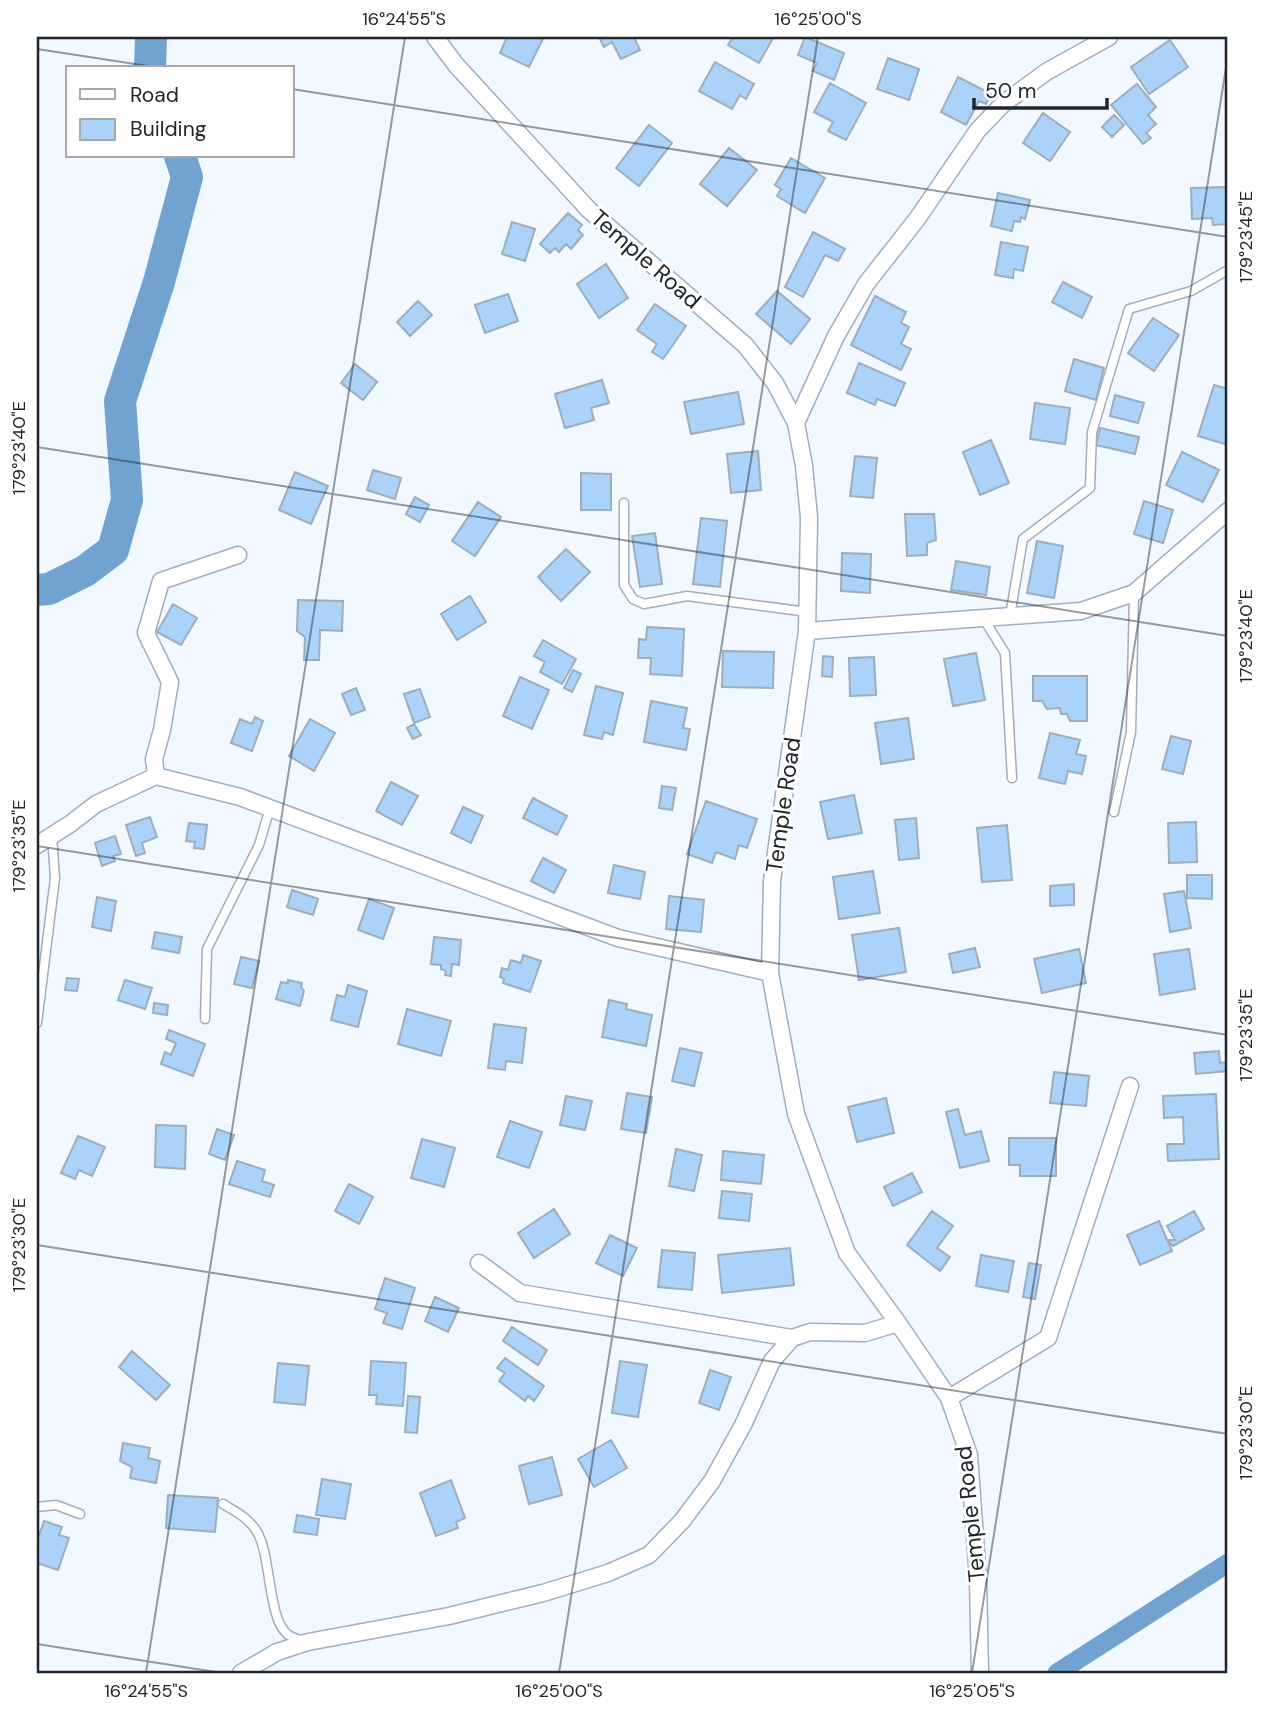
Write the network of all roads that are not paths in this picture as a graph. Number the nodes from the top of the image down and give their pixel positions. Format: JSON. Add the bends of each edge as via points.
{"nodes":[{"id":1,"x":435,"y":37,"type":"edge"},
{"id":2,"x":1109,"y":37,"type":"edge"},
{"id":3,"x":1228,"y":270,"type":"edge"},
{"id":4,"x":796,"y":423,"type":"junction"},
{"id":5,"x":624,"y":503,"type":"dead end"},
{"id":6,"x":1228,"y":511,"type":"edge"},
{"id":7,"x":238,"y":555,"type":"dead end"},
{"id":8,"x":1134,"y":593,"type":"junction"},
{"id":9,"x":808,"y":612,"type":"junction"},
{"id":10,"x":1010,"y":616,"type":"junction"},
{"id":11,"x":983,"y":618,"type":"junction"},
{"id":12,"x":807,"y":631,"type":"junction"},
{"id":13,"x":156,"y":776,"type":"junction"},
{"id":14,"x":1012,"y":778,"type":"dead end"},
{"id":15,"x":270,"y":808,"type":"junction"},
{"id":16,"x":1114,"y":812,"type":"dead end"},
{"id":17,"x":52,"y":835,"type":"junction"},
{"id":18,"x":37,"y":845,"type":"edge"},
{"id":19,"x":770,"y":972,"type":"junction"},
{"id":20,"x":205,"y":1019,"type":"dead end"},
{"id":21,"x":37,"y":1023,"type":"edge"},
{"id":22,"x":1130,"y":1086,"type":"dead end"},
{"id":23,"x":479,"y":1263,"type":"dead end"},
{"id":24,"x":898,"y":1323,"type":"junction"},
{"id":25,"x":792,"y":1338,"type":"junction"},
{"id":26,"x":949,"y":1398,"type":"junction"},
{"id":27,"x":223,"y":1504,"type":"dead end"},
{"id":28,"x":37,"y":1507,"type":"edge"},
{"id":29,"x":80,"y":1514,"type":"dead end"},
{"id":30,"x":308,"y":1642,"type":"junction"},
{"id":31,"x":241,"y":1673,"type":"edge"},
{"id":32,"x":981,"y":1673,"type":"edge"}],
"edges":[{"from":1,"to":4,"type":"street","name":"Temple Road","via":[[589,209],[745,345],[775,383]]},
{"from":2,"to":4,"type":"street","via":[[1046,72],[1003,104],[978,130],[918,219],[866,284]]},
{"from":3,"to":10,"type":"lane","via":[[1191,291],[1129,309],[1092,432],[1090,488],[1023,539]]},
{"from":4,"to":9,"type":"street","name":"Temple Road","via":[[809,517]]},
{"from":5,"to":9,"type":"lane","via":[[624,585],[633,599],[644,604],[687,596]]},
{"from":6,"to":8,"type":"street"},
{"from":7,"to":13,"type":"street","via":[[161,581],[146,633],[170,682],[153,759]]},
{"from":8,"to":10,"type":"street","via":[[1081,611]]},
{"from":8,"to":16,"type":"lane","via":[[1131,732]]},
{"from":9,"to":12,"type":"street","name":"Temple Road"},
{"from":10,"to":11,"type":"street"},
{"from":11,"to":12,"type":"street"},
{"from":11,"to":14,"type":"lane","via":[[1004,653]]},
{"from":12,"to":19,"type":"street","name":"Temple Road","via":[[772,881]]},
{"from":13,"to":15,"type":"street"},
{"from":13,"to":17,"type":"street","via":[[96,804]]},
{"from":15,"to":19,"type":"street","via":[[618,938]]},
{"from":15,"to":20,"type":"lane","via":[[260,845],[207,948]]},
{"from":17,"to":18,"type":"street"},
{"from":17,"to":21,"type":"lane","via":[[55,878]]},
{"from":19,"to":24,"type":"street","name":"Temple Road","via":[[796,1114],[842,1241]]},
{"from":22,"to":26,"type":"street","via":[[1048,1338]]},
{"from":23,"to":25,"type":"street","via":[[520,1293]]},
{"from":24,"to":25,"type":"street","via":[[865,1333],[810,1332]]},
{"from":24,"to":26,"type":"street","name":"Temple Road"},
{"from":25,"to":30,"type":"street","via":[[772,1361],[712,1481],[649,1555],[543,1593]]},
{"from":26,"to":32,"type":"street","name":"Temple Road","via":[[969,1455]]},
{"from":27,"to":30,"type":"lane","via":[[247,1519],[258,1533],[278,1622],[288,1635]]},
{"from":28,"to":29,"type":"lane","via":[[56,1505]]},
{"from":30,"to":31,"type":"street","via":[[277,1652]]}]}
